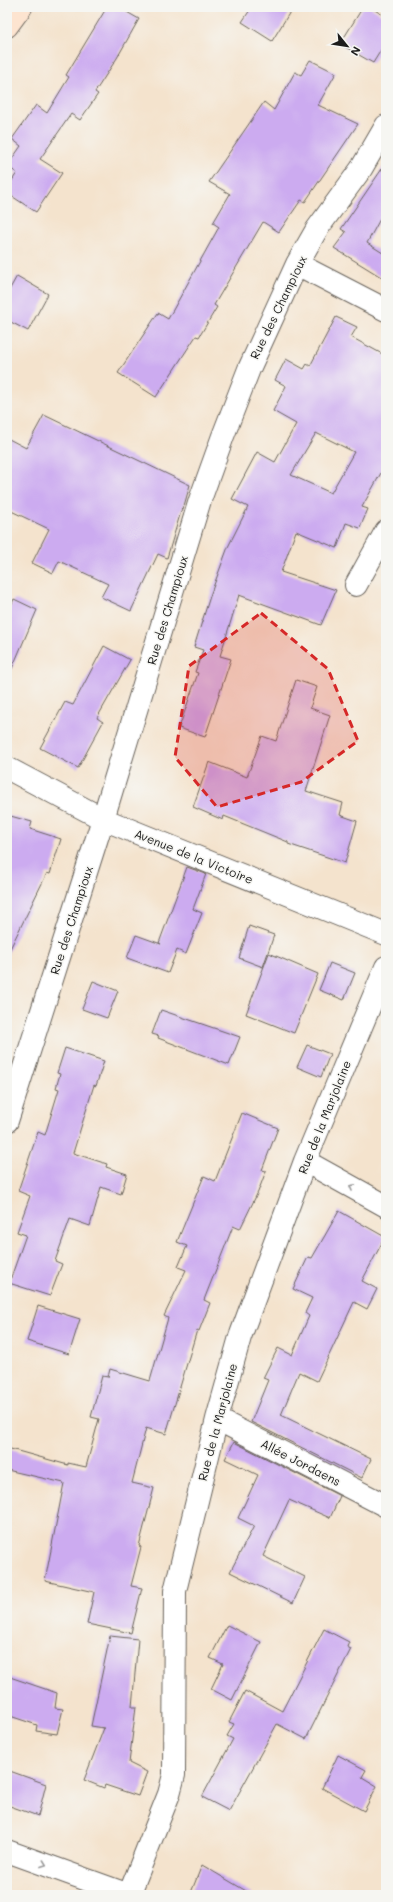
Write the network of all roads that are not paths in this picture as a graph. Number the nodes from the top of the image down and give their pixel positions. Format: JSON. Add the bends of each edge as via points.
{"nodes":[{"id":1,"x":21,"y":7,"type":"edge"},
{"id":2,"x":7,"y":26,"type":"edge"},
{"id":3,"x":386,"y":126,"type":"edge"},
{"id":4,"x":297,"y":264,"type":"junction"},
{"id":5,"x":386,"y":310,"type":"edge"},
{"id":6,"x":386,"y":531,"type":"edge"},
{"id":7,"x":356,"y":585,"type":"dead end"},
{"id":8,"x":7,"y":768,"type":"edge"},
{"id":9,"x":103,"y":819,"type":"junction"},
{"id":10,"x":386,"y":934,"type":"edge"},
{"id":11,"x":386,"y":967,"type":"edge"},
{"id":12,"x":7,"y":1121,"type":"edge"},
{"id":13,"x":305,"y":1161,"type":"junction"},
{"id":14,"x":386,"y":1206,"type":"edge"},
{"id":15,"x":217,"y":1418,"type":"junction"},
{"id":16,"x":386,"y":1506,"type":"edge"},
{"id":17,"x":7,"y":1851,"type":"edge"},
{"id":18,"x":129,"y":1895,"type":"edge"}],
"edges":[{"from":1,"to":2,"type":"main road"},
{"from":3,"to":4,"type":"street","name":"Rue des Champioux","via":[[360,169],[317,229]]},
{"from":4,"to":5,"type":"street"},
{"from":4,"to":9,"type":"street","name":"Rue des Champioux","via":[[249,369],[205,486]]},
{"from":6,"to":7,"type":"street"},
{"from":8,"to":9,"type":"street","name":"Avenue de la Victoire"},
{"from":9,"to":10,"type":"street","name":"Avenue de la Victoire"},
{"from":9,"to":12,"type":"street","name":"Rue des Champioux"},
{"from":11,"to":13,"type":"street","name":"Rue de la Marjolaine"},
{"from":14,"to":13,"type":"street","one_way":true},
{"from":13,"to":15,"type":"street","name":"Rue de la Marjolaine","via":[[240,1337]]},
{"from":15,"to":16,"type":"street","name":"Allée Jordaens"},
{"from":15,"to":18,"type":"street","name":"Rue de la Marjolaine","via":[[175,1591],[174,1775]]},
{"from":17,"to":18,"type":"street","one_way":true}]}
